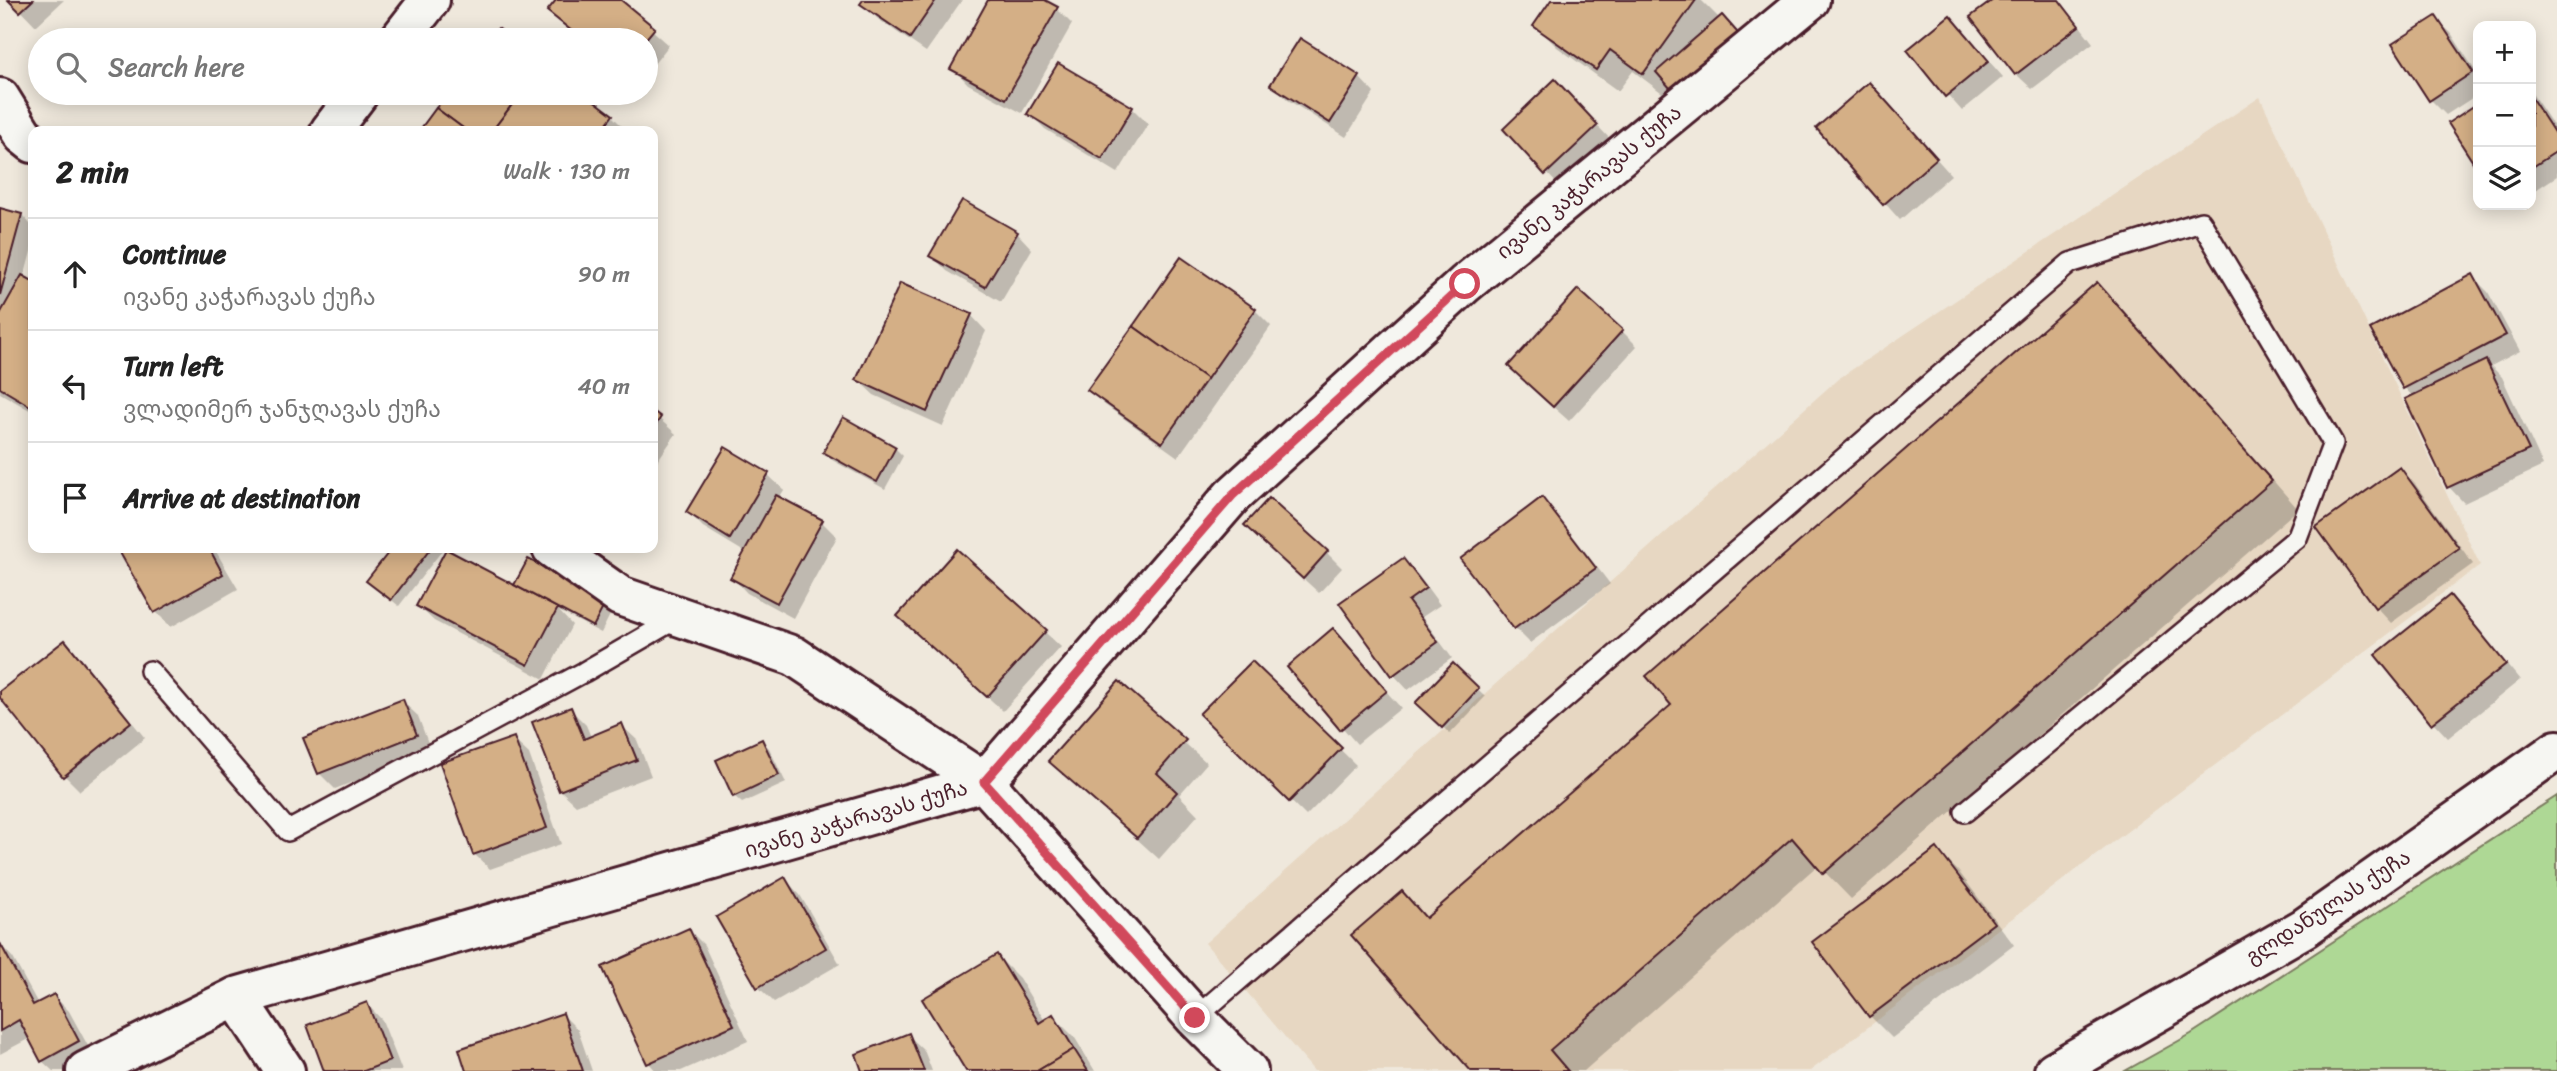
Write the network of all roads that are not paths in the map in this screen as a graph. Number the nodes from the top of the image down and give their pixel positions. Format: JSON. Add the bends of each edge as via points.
{"nodes":[{"id":1,"x":430,"y":0,"type":"edge"},
{"id":2,"x":1810,"y":0,"type":"edge"},
{"id":3,"x":409,"y":28,"type":"edge"},
{"id":4,"x":0,"y":98,"type":"edge"},
{"id":5,"x":350,"y":105,"type":"edge"},
{"id":6,"x":334,"y":126,"type":"edge"},
{"id":7,"x":19,"y":137,"type":"edge"},
{"id":8,"x":559,"y":553,"type":"edge"},
{"id":9,"x":680,"y":617,"type":"junction"},
{"id":10,"x":150,"y":671,"type":"dead end"},
{"id":11,"x":2557,"y":750,"type":"edge"},
{"id":12,"x":984,"y":782,"type":"junction"},
{"id":13,"x":1965,"y":812,"type":"dead end"},
{"id":14,"x":236,"y":997,"type":"junction"},
{"id":15,"x":1195,"y":1018,"type":"junction"},
{"id":16,"x":86,"y":1071,"type":"edge"},
{"id":17,"x":285,"y":1071,"type":"edge"},
{"id":18,"x":1248,"y":1071,"type":"edge"},
{"id":19,"x":2054,"y":1071,"type":"edge"}],
"edges":[{"from":1,"to":3,"type":"street"},
{"from":2,"to":12,"type":"street","name":"ივანე კაჭარავას ქუჩა","via":[[1465,284],[1232,496]]},
{"from":4,"to":7,"type":"street"},
{"from":5,"to":6,"type":"street"},
{"from":8,"to":9,"type":"street","via":[[620,596]]},
{"from":9,"to":10,"type":"lane","via":[[288,831]]},
{"from":9,"to":12,"type":"street","via":[[793,656]]},
{"from":11,"to":19,"type":"street","name":"გლდანულას ქუჩა","via":[[2304,928]]},
{"from":12,"to":14,"type":"street","name":"ივანე კაჭარავას ქუჩა"},
{"from":12,"to":15,"type":"street"},
{"from":13,"to":15,"type":"lane","via":[[2297,538],[2333,443],[2201,222],[2070,263]]},
{"from":14,"to":16,"type":"street","name":"ივანე კაჭარავას ქუჩა"},
{"from":14,"to":17,"type":"street"},
{"from":15,"to":18,"type":"street"}]}
